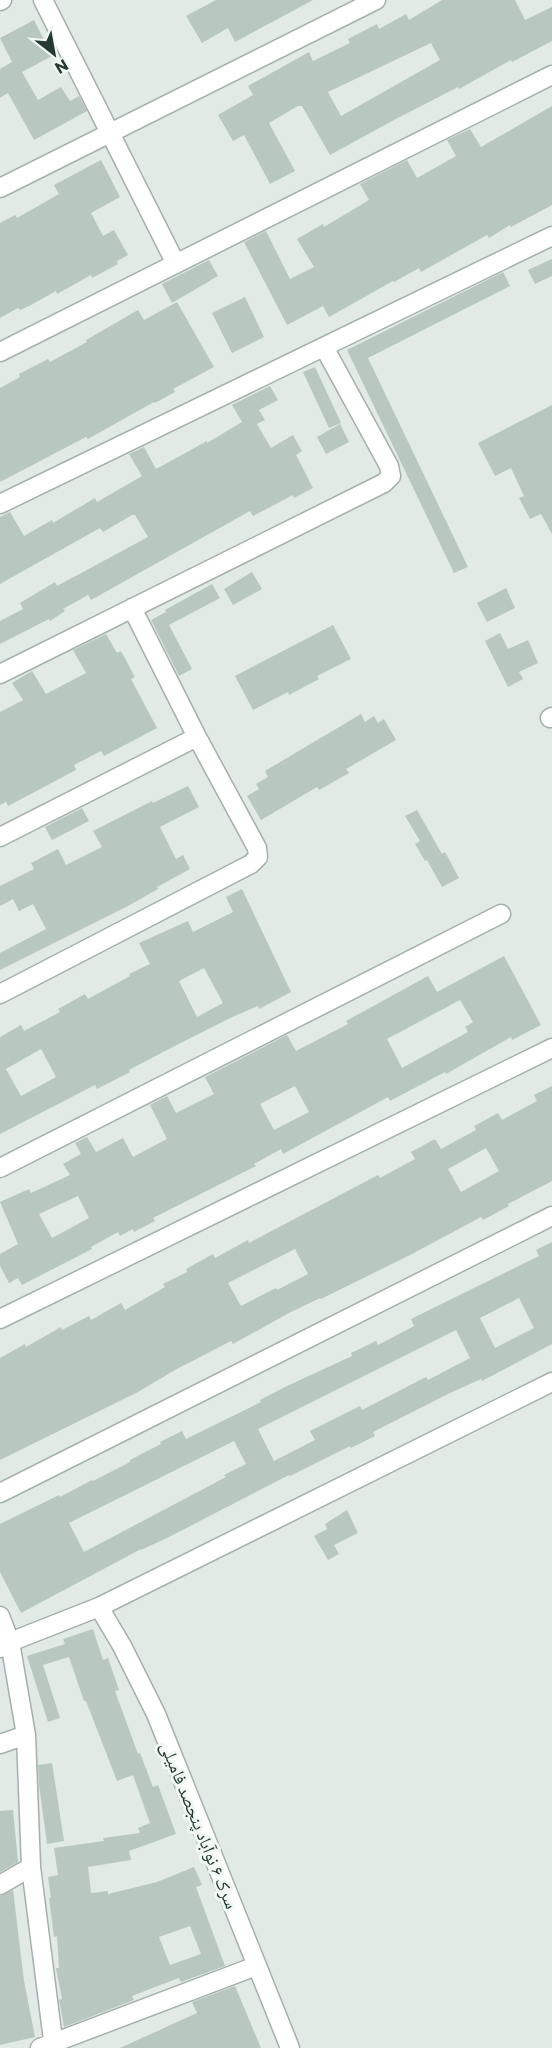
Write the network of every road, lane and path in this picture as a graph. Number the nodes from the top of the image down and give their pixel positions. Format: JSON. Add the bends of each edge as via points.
{"nodes":[{"id":1,"x":44,"y":0,"type":"edge"},
{"id":2,"x":376,"y":0,"type":"edge"},
{"id":3,"x":552,"y":75,"type":"edge"},
{"id":4,"x":110,"y":132,"type":"junction"},
{"id":5,"x":0,"y":188,"type":"edge"},
{"id":6,"x":552,"y":236,"type":"edge"},
{"id":7,"x":176,"y":264,"type":"junction"},
{"id":8,"x":324,"y":346,"type":"junction"},
{"id":9,"x":0,"y":352,"type":"edge"},
{"id":10,"x":0,"y":504,"type":"edge"},
{"id":11,"x":132,"y":608,"type":"junction"},
{"id":12,"x":0,"y":674,"type":"edge"},
{"id":13,"x":197,"y":737,"type":"junction"},
{"id":14,"x":0,"y":837,"type":"edge"},
{"id":15,"x":501,"y":914,"type":"dead end"},
{"id":16,"x":0,"y":994,"type":"edge"},
{"id":17,"x":552,"y":1048,"type":"edge"},
{"id":18,"x":0,"y":1168,"type":"edge"},
{"id":19,"x":552,"y":1216,"type":"edge"},
{"id":20,"x":0,"y":1319,"type":"edge"},
{"id":21,"x":552,"y":1382,"type":"edge"},
{"id":22,"x":0,"y":1493,"type":"edge"},
{"id":23,"x":99,"y":1607,"type":"junction"},
{"id":24,"x":0,"y":1616,"type":"edge"},
{"id":25,"x":5,"y":1645,"type":"edge"},
{"id":26,"x":26,"y":1735,"type":"junction"},
{"id":27,"x":0,"y":1744,"type":"edge"},
{"id":28,"x":31,"y":1867,"type":"junction"},
{"id":29,"x":0,"y":1885,"type":"edge"},
{"id":30,"x":256,"y":1966,"type":"junction"},
{"id":31,"x":49,"y":2047,"type":"edge"},
{"id":32,"x":290,"y":2048,"type":"edge"}],
"edges":[{"from":1,"to":4,"type":"street"},
{"from":2,"to":4,"type":"street"},
{"from":3,"to":7,"type":"street"},
{"from":4,"to":5,"type":"street"},
{"from":4,"to":7,"type":"street"},
{"from":6,"to":8,"type":"street"},
{"from":7,"to":9,"type":"street"},
{"from":8,"to":10,"type":"street"},
{"from":8,"to":11,"type":"street","via":[[391,476],[384,483]]},
{"from":11,"to":12,"type":"street"},
{"from":11,"to":13,"type":"street"},
{"from":13,"to":14,"type":"street"},
{"from":13,"to":16,"type":"street","via":[[257,848],[258,857]]},
{"from":15,"to":18,"type":"street"},
{"from":17,"to":20,"type":"street"},
{"from":19,"to":22,"type":"street"},
{"from":21,"to":23,"type":"street"},
{"from":23,"to":25,"type":"street"},
{"from":23,"to":30,"type":"street","name":"سرک ۶ نوآباد پنجصد فامیلی","via":[[156,1714]]},
{"from":24,"to":25,"type":"street"},
{"from":25,"to":26,"type":"street"},
{"from":26,"to":27,"type":"street"},
{"from":26,"to":28,"type":"street"},
{"from":28,"to":29,"type":"street"},
{"from":28,"to":31,"type":"street"},
{"from":30,"to":31,"type":"street"},
{"from":30,"to":32,"type":"street","name":"سرک ۶ نوآباد پنجصد فامیلی"}]}
